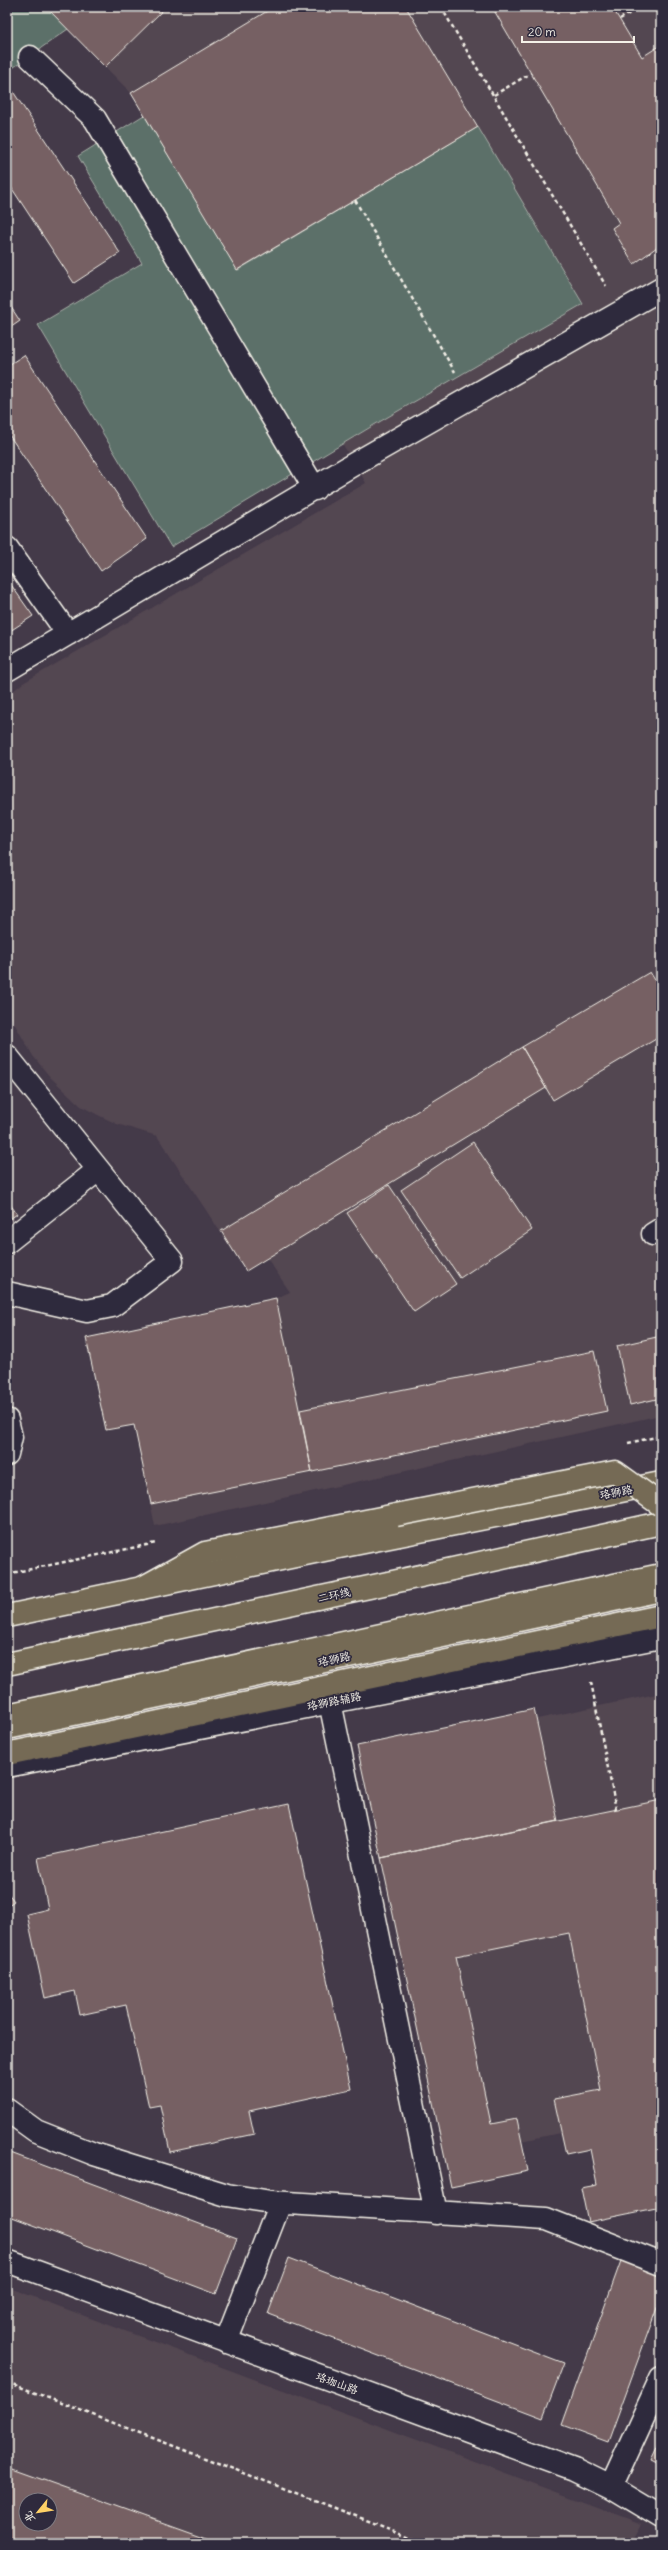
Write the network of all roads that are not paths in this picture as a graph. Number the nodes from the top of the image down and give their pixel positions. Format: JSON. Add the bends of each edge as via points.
{"nodes":[{"id":1,"x":30,"y":57,"type":"dead end"},
{"id":2,"x":661,"y":289,"type":"edge"},
{"id":3,"x":315,"y":489,"type":"junction"},
{"id":4,"x":7,"y":548,"type":"edge"},
{"id":5,"x":68,"y":634,"type":"junction"},
{"id":6,"x":7,"y":670,"type":"edge"},
{"id":7,"x":7,"y":1056,"type":"edge"},
{"id":8,"x":98,"y":1170,"type":"junction"},
{"id":9,"x":7,"y":1242,"type":"edge"},
{"id":10,"x":7,"y":1293,"type":"edge"},
{"id":11,"x":7,"y":1420,"type":"edge"},
{"id":12,"x":7,"y":1454,"type":"edge"},
{"id":13,"x":661,"y":1484,"type":"edge"},
{"id":14,"x":661,"y":1505,"type":"edge"},
{"id":15,"x":661,"y":1523,"type":"edge"},
{"id":16,"x":661,"y":1575,"type":"edge"},
{"id":17,"x":142,"y":1588,"type":"junction"},
{"id":18,"x":661,"y":1590,"type":"edge"},
{"id":19,"x":7,"y":1616,"type":"edge"},
{"id":20,"x":661,"y":1616,"type":"edge"},
{"id":21,"x":661,"y":1637,"type":"edge"},
{"id":22,"x":7,"y":1664,"type":"edge"},
{"id":23,"x":330,"y":1702,"type":"junction"},
{"id":24,"x":7,"y":1715,"type":"edge"},
{"id":25,"x":7,"y":1728,"type":"edge"},
{"id":26,"x":7,"y":1754,"type":"edge"},
{"id":27,"x":7,"y":1766,"type":"edge"},
{"id":28,"x":7,"y":2110,"type":"edge"},
{"id":29,"x":280,"y":2203,"type":"junction"},
{"id":30,"x":436,"y":2213,"type":"junction"},
{"id":31,"x":7,"y":2262,"type":"edge"},
{"id":32,"x":661,"y":2264,"type":"edge"},
{"id":33,"x":226,"y":2342,"type":"junction"},
{"id":34,"x":661,"y":2378,"type":"edge"},
{"id":35,"x":611,"y":2487,"type":"junction"},
{"id":36,"x":661,"y":2517,"type":"edge"}],
"edges":[{"from":1,"to":3,"type":"street","via":[[95,119]]},
{"from":2,"to":3,"type":"street"},
{"from":3,"to":5,"type":"street"},
{"from":4,"to":5,"type":"street"},
{"from":5,"to":6,"type":"street"},
{"from":7,"to":8,"type":"street"},
{"from":8,"to":9,"type":"street"},
{"from":8,"to":10,"type":"street","via":[[172,1261],[112,1306],[87,1311]]},
{"from":11,"to":12,"type":"street","via":[[11,1437]]},
{"from":13,"to":17,"type":"main road","name":"珞狮路"},
{"from":14,"to":17,"type":"main road","bridge":true,"via":[[615,1472],[205,1553]]},
{"from":15,"to":22,"type":"main road","name":"二环线"},
{"from":16,"to":24,"type":"main road"},
{"from":17,"to":19,"type":"main road","name":"珞狮路"},
{"from":18,"to":25,"type":"main road","name":"珞狮路"},
{"from":20,"to":26,"type":"main road"},
{"from":21,"to":23,"type":"street","name":"珞狮路辅路"},
{"from":23,"to":27,"type":"street","name":"珞狮路辅路"},
{"from":23,"to":30,"type":"street"},
{"from":28,"to":29,"type":"street","via":[[36,2130],[94,2154],[227,2194]]},
{"from":29,"to":30,"type":"street"},
{"from":29,"to":33,"type":"street"},
{"from":30,"to":32,"type":"street","via":[[546,2219]]},
{"from":31,"to":33,"type":"street","name":"珞珈山路"},
{"from":33,"to":35,"type":"street","name":"珞珈山路","via":[[574,2469]]},
{"from":34,"to":35,"type":"street"},
{"from":35,"to":36,"type":"street","name":"珞珈山路"}]}
